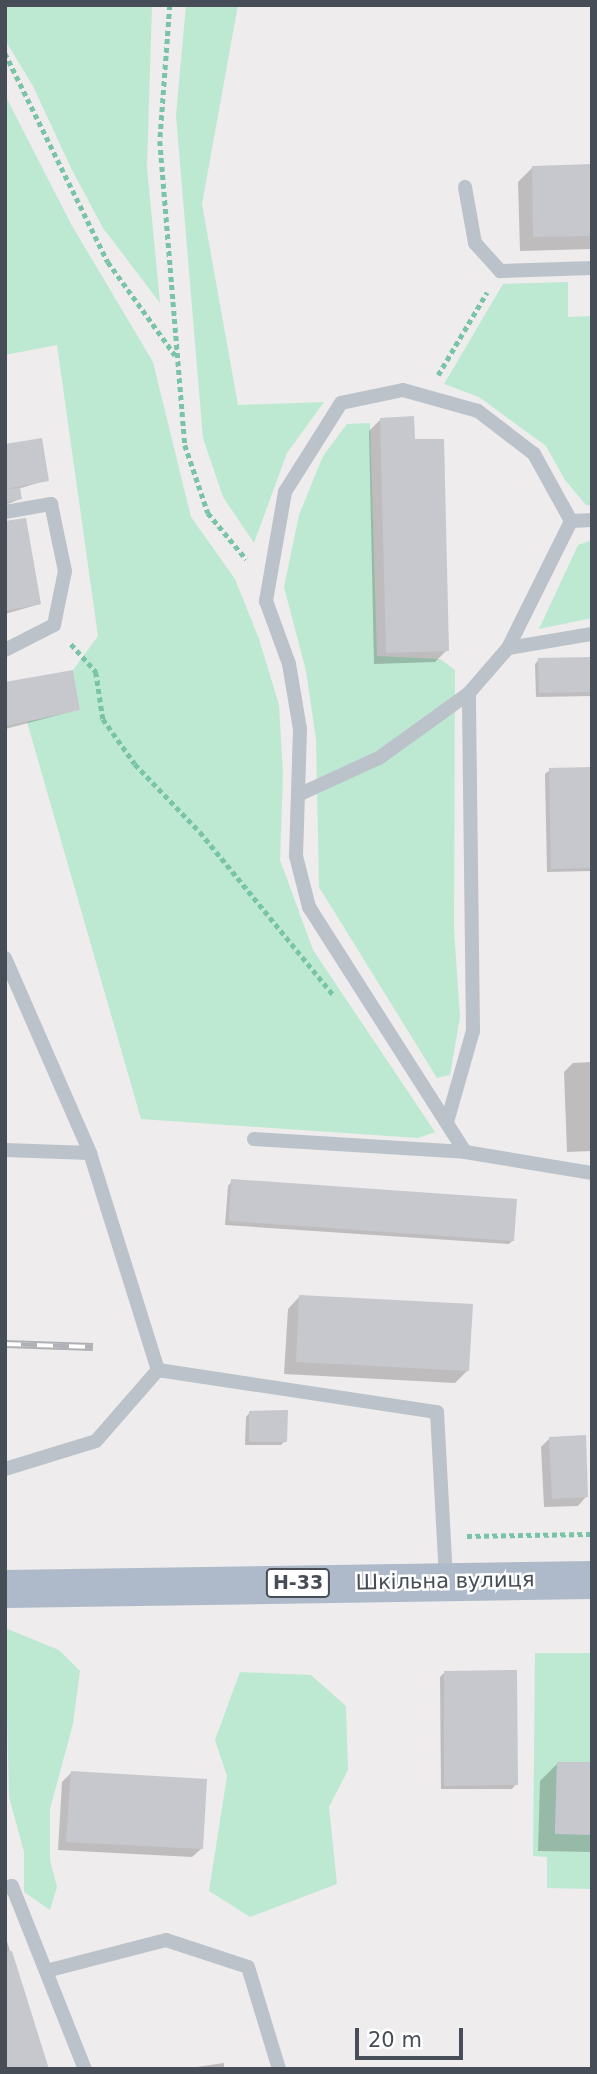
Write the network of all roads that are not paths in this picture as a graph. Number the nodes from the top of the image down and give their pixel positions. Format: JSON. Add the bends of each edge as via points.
{"nodes":[{"id":1,"x":465,"y":187,"type":"dead end"},
{"id":2,"x":592,"y":268,"type":"edge"},
{"id":3,"x":5,"y":512,"type":"edge"},
{"id":4,"x":592,"y":520,"type":"edge"},
{"id":5,"x":571,"y":521,"type":"junction"},
{"id":6,"x":592,"y":634,"type":"edge"},
{"id":7,"x":508,"y":648,"type":"junction"},
{"id":8,"x":5,"y":650,"type":"edge"},
{"id":9,"x":469,"y":693,"type":"junction"},
{"id":10,"x":298,"y":796,"type":"junction"},
{"id":11,"x":5,"y":958,"type":"edge"},
{"id":12,"x":447,"y":1122,"type":"junction"},
{"id":13,"x":254,"y":1139,"type":"dead end"},
{"id":14,"x":5,"y":1150,"type":"edge"},
{"id":15,"x":465,"y":1152,"type":"junction"},
{"id":16,"x":90,"y":1153,"type":"junction"},
{"id":17,"x":592,"y":1173,"type":"edge"},
{"id":18,"x":158,"y":1370,"type":"junction"},
{"id":19,"x":5,"y":1469,"type":"edge"},
{"id":20,"x":446,"y":1580,"type":"junction"},
{"id":21,"x":592,"y":1580,"type":"edge"},
{"id":22,"x":5,"y":1589,"type":"edge"},
{"id":23,"x":5,"y":1888,"type":"edge"},
{"id":24,"x":46,"y":1971,"type":"junction"},
{"id":25,"x":85,"y":2069,"type":"edge"},
{"id":26,"x":278,"y":2069,"type":"edge"}],
"edges":[{"from":1,"to":2,"type":"lane","via":[[475,243],[500,271]]},
{"from":3,"to":8,"type":"lane","via":[[51,504],[65,571],[54,625]]},
{"from":4,"to":5,"type":"lane"},
{"from":5,"to":7,"type":"lane"},
{"from":5,"to":10,"type":"lane","via":[[534,454],[478,411],[403,390],[341,402],[285,492],[266,601],[289,664],[300,729]]},
{"from":6,"to":7,"type":"lane"},
{"from":7,"to":9,"type":"lane"},
{"from":9,"to":10,"type":"lane","via":[[379,758]]},
{"from":9,"to":12,"type":"lane","via":[[473,1031]]},
{"from":10,"to":12,"type":"lane","via":[[296,856],[309,906]]},
{"from":11,"to":16,"type":"lane"},
{"from":12,"to":15,"type":"lane"},
{"from":13,"to":15,"type":"lane"},
{"from":14,"to":16,"type":"lane"},
{"from":15,"to":17,"type":"lane"},
{"from":16,"to":18,"type":"lane"},
{"from":18,"to":19,"type":"lane","via":[[96,1441]]},
{"from":18,"to":20,"type":"lane","via":[[437,1412]]},
{"from":20,"to":21,"type":"main road","name":"Шкільна вулиця","number":"Н-33"},
{"from":20,"to":22,"type":"main road","name":"Шкільна вулиця","number":"Н-33"},
{"from":23,"to":24,"type":"lane","via":[[12,1886]]},
{"from":24,"to":25,"type":"lane"},
{"from":24,"to":26,"type":"lane","via":[[166,1940],[248,1968]]}]}
